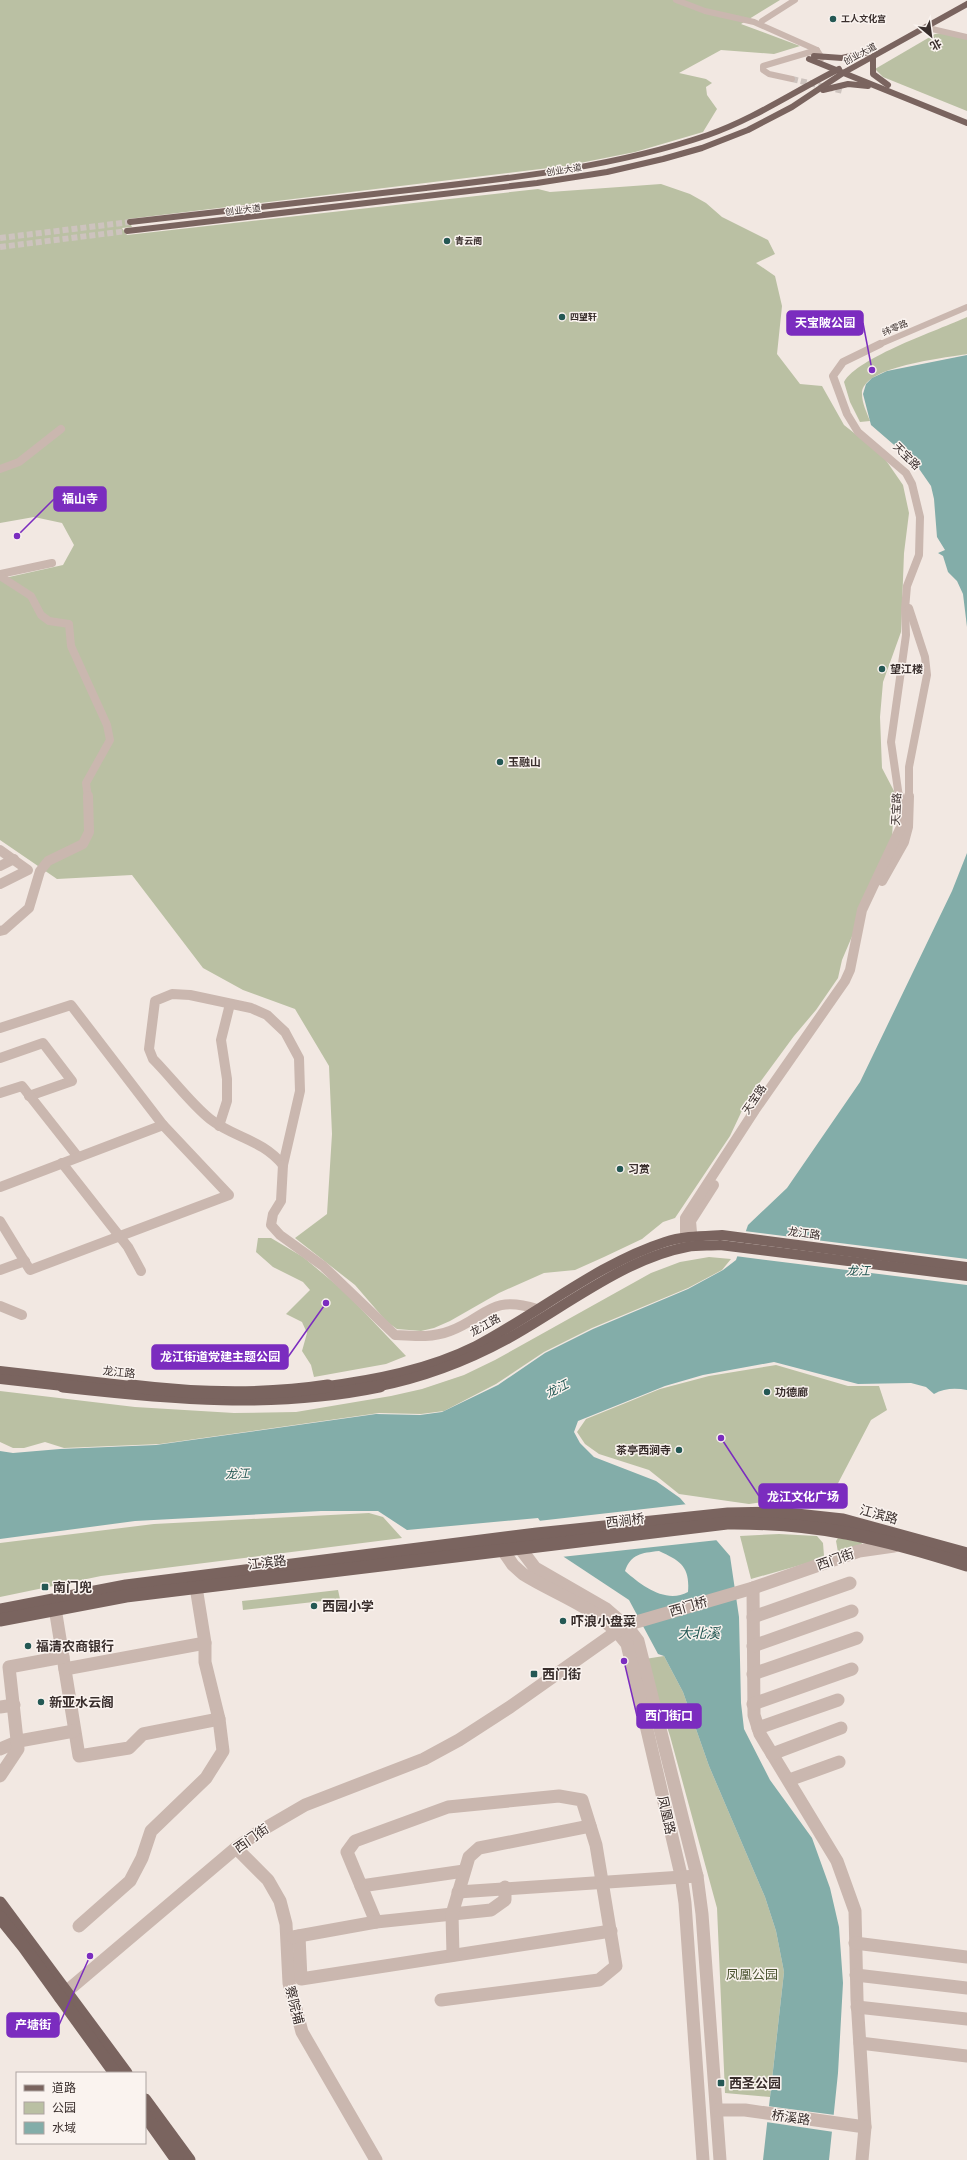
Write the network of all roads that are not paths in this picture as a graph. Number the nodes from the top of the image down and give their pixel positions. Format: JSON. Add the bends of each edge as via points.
{"nodes":[{"id":1,"x":676,"y":0,"type":"edge"},
{"id":2,"x":788,"y":0,"type":"edge"},
{"id":3,"x":795,"y":0,"type":"edge"},
{"id":4,"x":963,"y":0,"type":"edge"},
{"id":5,"x":967,"y":4,"type":"edge"},
{"id":6,"x":933,"y":28,"type":"dead end"},
{"id":7,"x":967,"y":36,"type":"edge"},
{"id":8,"x":868,"y":52,"type":"junction"},
{"id":9,"x":813,"y":55,"type":"junction"},
{"id":10,"x":873,"y":58,"type":"junction"},
{"id":11,"x":843,"y":70,"type":"junction"},
{"id":12,"x":792,"y":79,"type":"tunnel mouth"},
{"id":13,"x":818,"y":81,"type":"junction"},
{"id":14,"x":888,"y":85,"type":"junction"},
{"id":15,"x":882,"y":88,"type":"junction"},
{"id":16,"x":815,"y":93,"type":"junction"},
{"id":17,"x":967,"y":116,"type":"edge"},
{"id":18,"x":967,"y":122,"type":"edge"},
{"id":19,"x":130,"y":222,"type":"tunnel mouth"},
{"id":20,"x":127,"y":231,"type":"tunnel mouth"},
{"id":21,"x":967,"y":307,"type":"edge"},
{"id":22,"x":967,"y":311,"type":"edge"},
{"id":23,"x":836,"y":373,"type":"junction"},
{"id":24,"x":61,"y":429,"type":"dead end"},
{"id":25,"x":0,"y":469,"type":"edge"},
{"id":26,"x":52,"y":563,"type":"dead end"},
{"id":27,"x":0,"y":575,"type":"edge"},
{"id":28,"x":0,"y":850,"type":"edge"},
{"id":29,"x":14,"y":859,"type":"junction"},
{"id":30,"x":0,"y":866,"type":"edge"},
{"id":31,"x":0,"y":884,"type":"edge"},
{"id":32,"x":0,"y":931,"type":"edge"},
{"id":33,"x":230,"y":1004,"type":"junction"},
{"id":34,"x":0,"y":1028,"type":"edge"},
{"id":35,"x":0,"y":1058,"type":"edge"},
{"id":36,"x":0,"y":1093,"type":"edge"},
{"id":37,"x":29,"y":1096,"type":"junction"},
{"id":38,"x":164,"y":1125,"type":"junction"},
{"id":39,"x":219,"y":1126,"type":"junction"},
{"id":40,"x":78,"y":1157,"type":"junction"},
{"id":41,"x":62,"y":1163,"type":"junction"},
{"id":42,"x":283,"y":1165,"type":"junction"},
{"id":43,"x":0,"y":1187,"type":"edge"},
{"id":44,"x":0,"y":1221,"type":"edge"},
{"id":45,"x":119,"y":1237,"type":"junction"},
{"id":46,"x":721,"y":1240,"type":"junction"},
{"id":47,"x":688,"y":1242,"type":"junction"},
{"id":48,"x":25,"y":1260,"type":"junction"},
{"id":49,"x":967,"y":1267,"type":"edge"},
{"id":50,"x":0,"y":1270,"type":"edge"},
{"id":51,"x":141,"y":1271,"type":"dead end"},
{"id":52,"x":967,"y":1276,"type":"edge"},
{"id":53,"x":0,"y":1306,"type":"edge"},
{"id":54,"x":537,"y":1309,"type":"junction"},
{"id":55,"x":22,"y":1315,"type":"dead end"},
{"id":56,"x":0,"y":1371,"type":"edge"},
{"id":57,"x":0,"y":1379,"type":"edge"},
{"id":58,"x":711,"y":1520,"type":"junction"},
{"id":59,"x":538,"y":1540,"type":"joint"},
{"id":60,"x":516,"y":1542,"type":"junction"},
{"id":61,"x":498,"y":1545,"type":"junction"},
{"id":62,"x":906,"y":1545,"type":"junction"},
{"id":63,"x":967,"y":1554,"type":"edge"},
{"id":64,"x":967,"y":1565,"type":"edge"},
{"id":65,"x":850,"y":1583,"type":"dead end"},
{"id":66,"x":196,"y":1587,"type":"junction"},
{"id":67,"x":749,"y":1589,"type":"junction"},
{"id":68,"x":55,"y":1608,"type":"junction"},
{"id":69,"x":0,"y":1610,"type":"edge"},
{"id":70,"x":852,"y":1611,"type":"dead end"},
{"id":71,"x":753,"y":1617,"type":"junction"},
{"id":72,"x":0,"y":1620,"type":"edge"},
{"id":73,"x":625,"y":1625,"type":"junction"},
{"id":74,"x":857,"y":1638,"type":"dead end"},
{"id":75,"x":205,"y":1643,"type":"junction"},
{"id":76,"x":753,"y":1646,"type":"junction"},
{"id":77,"x":64,"y":1663,"type":"junction"},
{"id":78,"x":852,"y":1669,"type":"dead end"},
{"id":79,"x":753,"y":1674,"type":"junction"},
{"id":80,"x":5,"y":1681,"type":"edge"},
{"id":81,"x":838,"y":1700,"type":"dead end"},
{"id":82,"x":753,"y":1704,"type":"junction"},
{"id":83,"x":14,"y":1705,"type":"junction"},
{"id":84,"x":0,"y":1708,"type":"edge"},
{"id":85,"x":220,"y":1719,"type":"junction"},
{"id":86,"x":758,"y":1728,"type":"junction"},
{"id":87,"x":841,"y":1728,"type":"dead end"},
{"id":88,"x":74,"y":1731,"type":"junction"},
{"id":89,"x":19,"y":1741,"type":"junction"},
{"id":90,"x":0,"y":1748,"type":"edge"},
{"id":91,"x":772,"y":1754,"type":"junction"},
{"id":92,"x":839,"y":1762,"type":"dead end"},
{"id":93,"x":0,"y":1776,"type":"edge"},
{"id":94,"x":789,"y":1780,"type":"junction"},
{"id":95,"x":590,"y":1826,"type":"junction"},
{"id":96,"x":236,"y":1848,"type":"junction"},
{"id":97,"x":464,"y":1871,"type":"junction"},
{"id":98,"x":681,"y":1875,"type":"junction"},
{"id":99,"x":697,"y":1876,"type":"junction"},
{"id":100,"x":604,"y":1882,"type":"junction"},
{"id":101,"x":361,"y":1886,"type":"junction"},
{"id":102,"x":506,"y":1887,"type":"junction"},
{"id":103,"x":458,"y":1892,"type":"junction"},
{"id":104,"x":0,"y":1903,"type":"edge"},
{"id":105,"x":452,"y":1914,"type":"junction"},
{"id":106,"x":0,"y":1917,"type":"edge"},
{"id":107,"x":376,"y":1922,"type":"junction"},
{"id":108,"x":79,"y":1926,"type":"dead end"},
{"id":109,"x":610,"y":1931,"type":"junction"},
{"id":110,"x":293,"y":1937,"type":"junction"},
{"id":111,"x":855,"y":1943,"type":"junction"},
{"id":112,"x":453,"y":1955,"type":"junction"},
{"id":113,"x":967,"y":1956,"type":"edge"},
{"id":114,"x":856,"y":1975,"type":"junction"},
{"id":115,"x":967,"y":1988,"type":"edge"},
{"id":116,"x":63,"y":1994,"type":"junction"},
{"id":117,"x":441,"y":2000,"type":"dead end"},
{"id":118,"x":858,"y":2007,"type":"junction"},
{"id":119,"x":967,"y":2019,"type":"edge"},
{"id":120,"x":860,"y":2043,"type":"junction"},
{"id":121,"x":967,"y":2056,"type":"edge"},
{"id":122,"x":114,"y":2072,"type":"edge"},
{"id":123,"x":125,"y":2072,"type":"edge"},
{"id":124,"x":146,"y":2101,"type":"edge"},
{"id":125,"x":717,"y":2110,"type":"junction"},
{"id":126,"x":146,"y":2116,"type":"edge"},
{"id":127,"x":861,"y":2127,"type":"junction"},
{"id":128,"x":373,"y":2159,"type":"edge"},
{"id":129,"x":177,"y":2160,"type":"edge"},
{"id":130,"x":189,"y":2160,"type":"edge"},
{"id":131,"x":703,"y":2160,"type":"edge"},
{"id":132,"x":720,"y":2160,"type":"edge"},
{"id":133,"x":862,"y":2160,"type":"edge"}],
"edges":[{"from":1,"to":9,"type":"street","via":[[691,7],[754,22]]},
{"from":2,"to":3,"type":"street","via":[[760,21]]},
{"from":4,"to":8,"type":"main road","name":"创业大道"},
{"from":5,"to":10,"type":"main road","name":"创业大道"},
{"from":6,"to":7,"type":"street"},
{"from":8,"to":9,"type":"main road","via":[[843,59]]},
{"from":8,"to":11,"type":"main road","name":"创业大道"},
{"from":9,"to":11,"type":"main road"},
{"from":9,"to":12,"type":"street","via":[[763,66],[769,74]]},
{"from":9,"to":13,"type":"main road","via":[[820,72]]},
{"from":10,"to":11,"type":"main road","name":"创业大道"},
{"from":10,"to":14,"type":"main road","via":[[873,75]]},
{"from":11,"to":13,"type":"main road","name":"创业大道"},
{"from":11,"to":14,"type":"main road"},
{"from":11,"to":15,"type":"main road"},
{"from":11,"to":16,"type":"main road","name":"创业大道"},
{"from":13,"to":19,"type":"main road","name":"创业大道","via":[[734,126],[682,144],[618,161],[515,178]]},
{"from":14,"to":17,"type":"main road"},
{"from":15,"to":16,"type":"main road","via":[[848,84]]},
{"from":15,"to":18,"type":"main road"},
{"from":16,"to":20,"type":"main road","name":"创业大道","via":[[767,121],[725,140],[608,172],[537,183]]},
{"from":21,"to":23,"type":"street","name":"纬零路","via":[[853,356],[843,362]]},
{"from":22,"to":23,"type":"street","name":"纬零路","via":[[856,358]]},
{"from":23,"to":47,"type":"street","name":"天宝路","via":[[835,383],[851,421],[858,432],[906,473],[912,484],[920,517],[919,555],[907,586],[906,635],[891,742],[898,782],[901,827],[862,910],[850,970],[845,981],[755,1110],[685,1218]]},
{"from":23,"to":47,"type":"street","name":"天宝路","via":[[854,421],[910,473],[916,484],[924,518],[922,555],[911,587],[909,606],[925,657],[927,675],[909,767],[908,827],[904,842],[867,911],[859,959],[852,981],[759,1111],[692,1220]]},
{"from":24,"to":25,"type":"street","via":[[19,462]]},
{"from":26,"to":27,"type":"street"},
{"from":27,"to":32,"type":"street","via":[[32,596],[41,615],[49,621],[70,624],[71,646],[106,725],[110,740],[86,783],[89,832],[83,844],[48,861],[40,871],[29,908]]},
{"from":28,"to":29,"type":"street"},
{"from":29,"to":30,"type":"street"},
{"from":29,"to":31,"type":"street","via":[[28,870]]},
{"from":33,"to":39,"type":"street","via":[[221,1040],[227,1079],[227,1101]]},
{"from":33,"to":39,"type":"street","via":[[190,995],[172,994],[155,1001],[152,1013],[149,1049],[153,1059]]},
{"from":33,"to":42,"type":"street","via":[[251,1008],[267,1015],[285,1032],[299,1058],[300,1091]]},
{"from":34,"to":38,"type":"street","via":[[71,1005]]},
{"from":35,"to":37,"type":"street","via":[[43,1043],[72,1081]]},
{"from":36,"to":37,"type":"street","via":[[22,1086]]},
{"from":37,"to":40,"type":"street"},
{"from":38,"to":40,"type":"street"},
{"from":38,"to":45,"type":"street","via":[[230,1195]]},
{"from":39,"to":42,"type":"street","via":[[250,1138],[276,1154]]},
{"from":40,"to":41,"type":"street"},
{"from":41,"to":43,"type":"street"},
{"from":41,"to":45,"type":"street"},
{"from":42,"to":54,"type":"street","via":[[281,1201],[273,1214],[271,1225],[276,1232],[322,1266],[395,1334],[431,1336],[450,1331],[488,1309],[506,1304],[518,1303]]},
{"from":44,"to":48,"type":"street"},
{"from":45,"to":48,"type":"street","via":[[30,1270]]},
{"from":45,"to":51,"type":"street","via":[[128,1247]]},
{"from":46,"to":47,"type":"main road","name":"龙江路"},
{"from":46,"to":49,"type":"main road","name":"龙江路"},
{"from":46,"to":52,"type":"main road","name":"龙江路"},
{"from":47,"to":54,"type":"main road","name":"龙江路","via":[[664,1242],[616,1263]]},
{"from":47,"to":57,"type":"main road","name":"龙江路","via":[[625,1270],[483,1352],[422,1377],[383,1386],[308,1398],[235,1402],[121,1394]]},
{"from":48,"to":50,"type":"street"},
{"from":53,"to":55,"type":"street"},
{"from":54,"to":56,"type":"main road","name":"龙江路","via":[[475,1346],[414,1370],[358,1382],[296,1391],[249,1393],[162,1390]]},
{"from":58,"to":59,"type":"main road","name":"西涧桥"},
{"from":58,"to":62,"type":"main road","name":"江滨路","via":[[796,1524],[842,1530]]},
{"from":58,"to":63,"type":"main road","name":"江滨路","via":[[778,1513],[843,1520]]},
{"from":59,"to":60,"type":"main road","name":"江滨路"},
{"from":60,"to":61,"type":"main road","name":"江滨路"},
{"from":60,"to":73,"type":"street","name":"凤凰路","via":[[538,1570]]},
{"from":61,"to":66,"type":"main road","name":"江滨路"},
{"from":61,"to":69,"type":"main road","name":"江滨路","via":[[126,1586]]},
{"from":61,"to":73,"type":"street","name":"凤凰路","via":[[525,1576],[609,1623]]},
{"from":62,"to":64,"type":"main road","name":"江滨路"},
{"from":62,"to":67,"type":"street","name":"西门街","via":[[859,1551]]},
{"from":65,"to":71,"type":"street"},
{"from":66,"to":68,"type":"main road","name":"江滨路","via":[[92,1600]]},
{"from":66,"to":75,"type":"street"},
{"from":67,"to":71,"type":"street"},
{"from":67,"to":73,"type":"street","name":"西门桥"},
{"from":68,"to":72,"type":"main road","name":"江滨路"},
{"from":68,"to":77,"type":"street"},
{"from":70,"to":76,"type":"street"},
{"from":71,"to":76,"type":"street"},
{"from":73,"to":96,"type":"street","name":"西门街","via":[[459,1740],[424,1758],[305,1805]]},
{"from":73,"to":98,"type":"street","name":"凤凰路","via":[[627,1644]]},
{"from":73,"to":99,"type":"street","name":"凤凰路","via":[[638,1641]]},
{"from":74,"to":79,"type":"street"},
{"from":75,"to":77,"type":"street"},
{"from":75,"to":85,"type":"street","via":[[205,1662]]},
{"from":76,"to":79,"type":"street"},
{"from":77,"to":80,"type":"street","via":[[9,1667]]},
{"from":77,"to":88,"type":"street"},
{"from":78,"to":82,"type":"street"},
{"from":79,"to":82,"type":"street"},
{"from":80,"to":83,"type":"street"},
{"from":81,"to":86,"type":"street"},
{"from":82,"to":86,"type":"street"},
{"from":83,"to":84,"type":"street"},
{"from":83,"to":89,"type":"street"},
{"from":85,"to":88,"type":"street","via":[[143,1734],[129,1748],[79,1756]]},
{"from":85,"to":108,"type":"street","via":[[223,1751],[206,1778],[150,1831],[142,1858],[130,1881]]},
{"from":86,"to":91,"type":"street"},
{"from":87,"to":91,"type":"street"},
{"from":88,"to":89,"type":"street"},
{"from":89,"to":90,"type":"street"},
{"from":89,"to":93,"type":"street","via":[[18,1749]]},
{"from":91,"to":94,"type":"street"},
{"from":92,"to":94,"type":"street"},
{"from":94,"to":111,"type":"street","via":[[837,1861],[855,1911]]},
{"from":95,"to":97,"type":"street","via":[[479,1848],[468,1857]]},
{"from":95,"to":100,"type":"street"},
{"from":95,"to":101,"type":"street","via":[[582,1800],[559,1796],[448,1807],[355,1841],[347,1852]]},
{"from":96,"to":110,"type":"street","name":"察院埔","via":[[268,1880]]},
{"from":96,"to":116,"type":"street","name":"西门街"},
{"from":97,"to":101,"type":"street"},
{"from":97,"to":103,"type":"street"},
{"from":98,"to":99,"type":"street"},
{"from":98,"to":100,"type":"street"},
{"from":98,"to":131,"type":"street","name":"凤凰路"},
{"from":99,"to":125,"type":"street","name":"凤凰路"},
{"from":100,"to":102,"type":"street"},
{"from":100,"to":109,"type":"street"},
{"from":101,"to":107,"type":"street"},
{"from":102,"to":103,"type":"street"},
{"from":102,"to":105,"type":"street","via":[[505,1900],[491,1910]]},
{"from":103,"to":105,"type":"street"},
{"from":104,"to":116,"type":"main road"},
{"from":105,"to":107,"type":"street"},
{"from":105,"to":112,"type":"street"},
{"from":106,"to":116,"type":"main road"},
{"from":107,"to":110,"type":"street"},
{"from":109,"to":112,"type":"street"},
{"from":109,"to":117,"type":"street","via":[[616,1966],[599,1980]]},
{"from":110,"to":112,"type":"street","via":[[301,1979]]},
{"from":110,"to":128,"type":"street","name":"察院埔","via":[[289,1984],[302,2032]]},
{"from":111,"to":113,"type":"street"},
{"from":111,"to":114,"type":"street"},
{"from":114,"to":115,"type":"street"},
{"from":114,"to":118,"type":"street"},
{"from":116,"to":122,"type":"main road"},
{"from":116,"to":123,"type":"main road"},
{"from":118,"to":119,"type":"street"},
{"from":118,"to":120,"type":"street"},
{"from":120,"to":121,"type":"street"},
{"from":120,"to":127,"type":"street"},
{"from":124,"to":130,"type":"main road"},
{"from":125,"to":127,"type":"street","name":"桥溪路","via":[[745,2110]]},
{"from":125,"to":132,"type":"street","name":"凤凰路"},
{"from":126,"to":129,"type":"main road"},
{"from":127,"to":133,"type":"street"}]}
